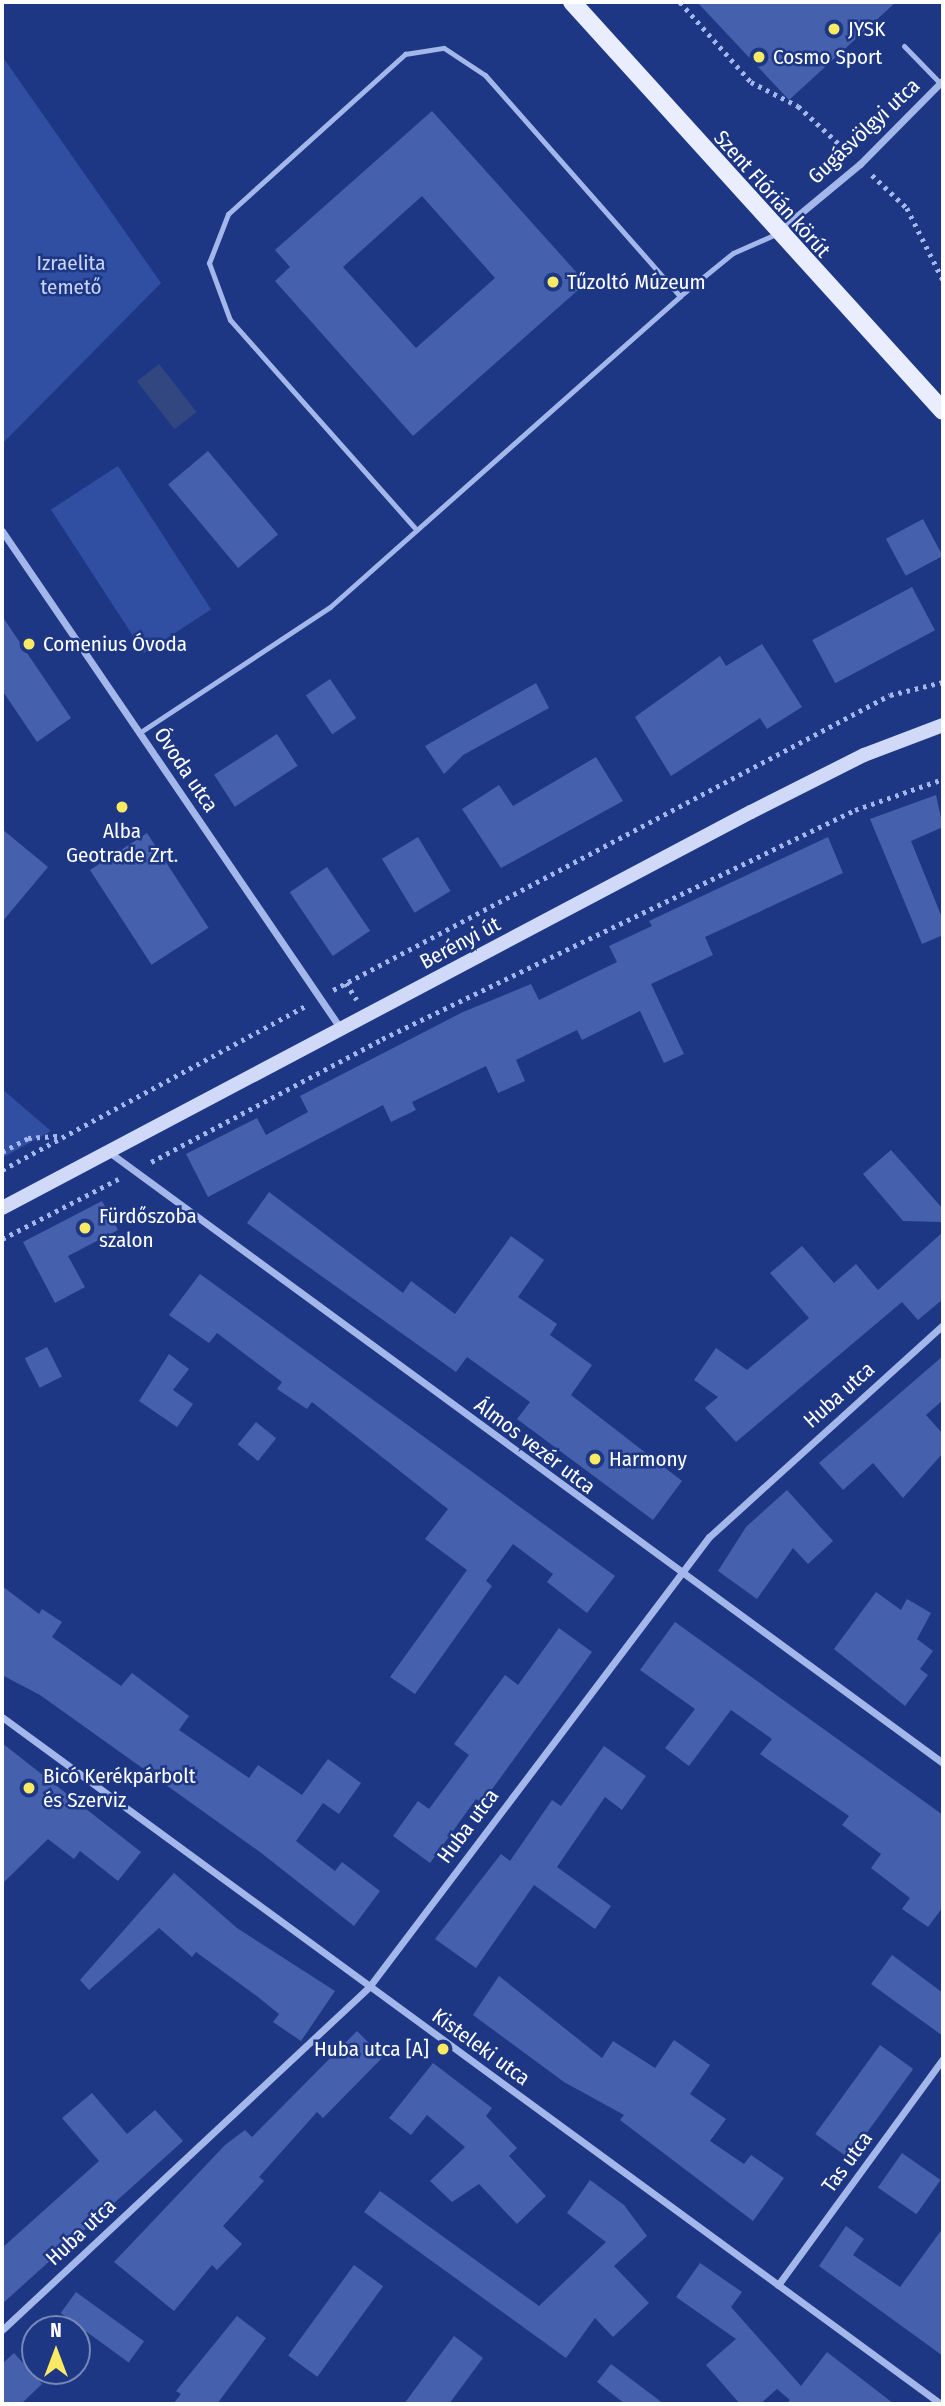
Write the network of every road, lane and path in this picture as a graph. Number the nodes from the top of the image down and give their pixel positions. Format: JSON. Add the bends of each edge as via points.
{"nodes":[{"id":1,"x":572,"y":2,"type":"edge"},
{"id":2,"x":680,"y":2,"type":"edge"},
{"id":3,"x":904,"y":46,"type":"dead end"},
{"id":4,"x":942,"y":82,"type":"edge"},
{"id":5,"x":860,"y":164,"type":"junction"},
{"id":6,"x":776,"y":234,"type":"junction"},
{"id":7,"x":943,"y":280,"type":"edge"},
{"id":8,"x":680,"y":296,"type":"junction"},
{"id":9,"x":943,"y":411,"type":"edge"},
{"id":10,"x":414,"y":527,"type":"junction"},
{"id":11,"x":2,"y":531,"type":"edge"},
{"id":12,"x":943,"y":682,"type":"edge"},
{"id":13,"x":943,"y":725,"type":"edge"},
{"id":14,"x":139,"y":733,"type":"junction"},
{"id":15,"x":943,"y":779,"type":"edge"},
{"id":16,"x":319,"y":998,"type":"junction"},
{"id":17,"x":341,"y":1029,"type":"junction"},
{"id":18,"x":65,"y":1136,"type":"junction"},
{"id":19,"x":109,"y":1152,"type":"junction"},
{"id":20,"x":2,"y":1153,"type":"edge"},
{"id":21,"x":2,"y":1170,"type":"edge"},
{"id":22,"x":136,"y":1170,"type":"junction"},
{"id":23,"x":2,"y":1208,"type":"edge"},
{"id":24,"x":2,"y":1239,"type":"edge"},
{"id":25,"x":943,"y":1325,"type":"edge"},
{"id":26,"x":678,"y":1574,"type":"junction"},
{"id":27,"x":2,"y":1717,"type":"edge"},
{"id":28,"x":943,"y":1763,"type":"edge"},
{"id":29,"x":369,"y":1987,"type":"junction"},
{"id":30,"x":943,"y":2059,"type":"edge"},
{"id":31,"x":778,"y":2286,"type":"junction"},
{"id":32,"x":2,"y":2330,"type":"edge"},
{"id":33,"x":941,"y":2404,"type":"edge"}],
"edges":[{"from":1,"to":6,"type":"main road","name":"Szent Flórián körút"},
{"from":2,"to":5,"type":"path","via":[[751,82],[797,106]]},
{"from":3,"to":4,"type":"lane"},
{"from":4,"to":5,"type":"street","name":"Gugásvölgyi utca"},
{"from":5,"to":6,"type":"street","name":"Gugásvölgyi utca"},
{"from":5,"to":7,"type":"path","via":[[907,208]]},
{"from":6,"to":8,"type":"lane","via":[[733,253]]},
{"from":6,"to":9,"type":"main road","name":"Szent Flórián körút"},
{"from":8,"to":10,"type":"lane"},
{"from":8,"to":10,"type":"lane","via":[[485,75],[444,48],[405,54],[228,214],[209,263],[230,320]]},
{"from":10,"to":14,"type":"lane","via":[[330,607]]},
{"from":11,"to":14,"type":"street","name":"Óvoda utca"},
{"from":12,"to":16,"type":"path","via":[[890,695]]},
{"from":13,"to":17,"type":"main road","name":"Berényi út","via":[[864,755]]},
{"from":14,"to":16,"type":"street","name":"Óvoda utca"},
{"from":15,"to":22,"type":"path","via":[[855,810],[382,1039]]},
{"from":16,"to":17,"type":"street","name":"Óvoda utca"},
{"from":16,"to":18,"type":"path"},
{"from":17,"to":19,"type":"main road","name":"Berényi út"},
{"from":18,"to":20,"type":"path","via":[[29,1138]]},
{"from":18,"to":21,"type":"path"},
{"from":19,"to":22,"type":"street","name":"Álmos vezér utca"},
{"from":19,"to":23,"type":"main road","name":"Berényi út"},
{"from":22,"to":24,"type":"path"},
{"from":22,"to":26,"type":"street","name":"Álmos vezér utca"},
{"from":25,"to":26,"type":"street","name":"Huba utca","via":[[723,1524]]},
{"from":26,"to":28,"type":"street","name":"Álmos vezér utca"},
{"from":26,"to":29,"type":"street","name":"Huba utca"},
{"from":27,"to":29,"type":"street","name":"Kisteleki utca"},
{"from":29,"to":31,"type":"street","name":"Kisteleki utca"},
{"from":29,"to":32,"type":"street","name":"Huba utca"},
{"from":30,"to":31,"type":"street","name":"Tas utca"},
{"from":31,"to":33,"type":"street","name":"Kisteleki utca"}]}
